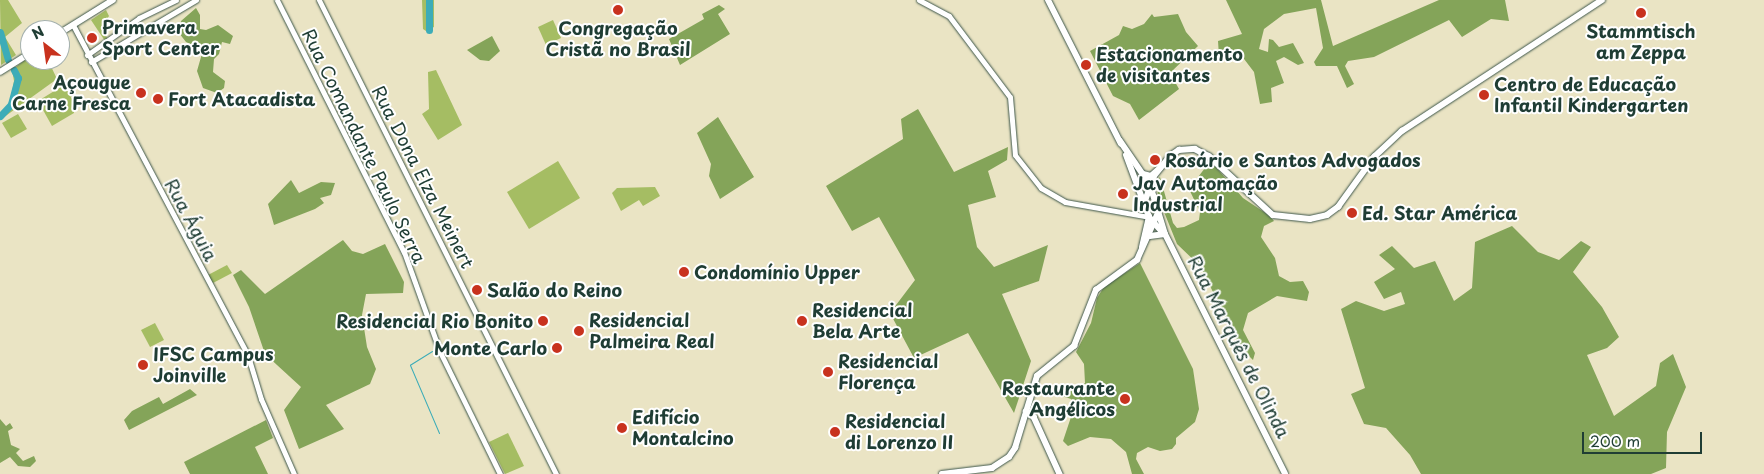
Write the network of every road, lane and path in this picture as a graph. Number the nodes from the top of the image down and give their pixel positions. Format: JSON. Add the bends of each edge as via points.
{"nodes":[{"id":1,"x":113,"y":0,"type":"edge"},
{"id":2,"x":176,"y":0,"type":"edge"},
{"id":3,"x":196,"y":0,"type":"edge"},
{"id":4,"x":277,"y":0,"type":"edge"},
{"id":5,"x":319,"y":0,"type":"edge"},
{"id":6,"x":919,"y":0,"type":"edge"},
{"id":7,"x":1048,"y":0,"type":"edge"},
{"id":8,"x":1602,"y":0,"type":"edge"},
{"id":9,"x":153,"y":11,"type":"junction"},
{"id":10,"x":159,"y":22,"type":"junction"},
{"id":11,"x":72,"y":25,"type":"joint"},
{"id":12,"x":120,"y":32,"type":"junction"},
{"id":13,"x":129,"y":40,"type":"junction"},
{"id":14,"x":87,"y":54,"type":"junction"},
{"id":15,"x":20,"y":59,"type":"edge"},
{"id":16,"x":91,"y":62,"type":"junction"},
{"id":17,"x":0,"y":72,"type":"edge"},
{"id":18,"x":1120,"y":141,"type":"junction"},
{"id":19,"x":1160,"y":168,"type":"junction"},
{"id":20,"x":1143,"y":174,"type":"junction"},
{"id":21,"x":1150,"y":185,"type":"junction"},
{"id":22,"x":1154,"y":197,"type":"junction"},
{"id":23,"x":1145,"y":201,"type":"junction"},
{"id":24,"x":1146,"y":209,"type":"junction"},
{"id":25,"x":1158,"y":213,"type":"junction"},
{"id":26,"x":1137,"y":215,"type":"junction"},
{"id":27,"x":1152,"y":220,"type":"junction"},
{"id":28,"x":1165,"y":234,"type":"junction"},
{"id":29,"x":1150,"y":236,"type":"junction"},
{"id":30,"x":1140,"y":256,"type":"junction"},
{"id":31,"x":1026,"y":410,"type":"junction"},
{"id":32,"x":294,"y":474,"type":"edge"},
{"id":33,"x":500,"y":474,"type":"edge"},
{"id":34,"x":556,"y":474,"type":"edge"},
{"id":35,"x":942,"y":474,"type":"edge"},
{"id":36,"x":1060,"y":474,"type":"edge"},
{"id":37,"x":1285,"y":474,"type":"edge"}],
"edges":[{"from":1,"to":11,"type":"main road"},
{"from":2,"to":9,"type":"street"},
{"from":3,"to":10,"type":"street"},
{"from":4,"to":33,"type":"street","name":"Rua Comandante Paulo Serra","via":[[404,252],[440,352]]},
{"from":5,"to":34,"type":"street","name":"Rua Dona Elza Meinert"},
{"from":6,"to":26,"type":"street","via":[[949,16],[1010,97],[1015,155],[1041,188],[1065,202]]},
{"from":7,"to":18,"type":"main road","name":"Rua Marquês de Olinda"},
{"from":8,"to":19,"type":"main road","via":[[1402,131],[1374,158],[1338,207],[1327,216],[1310,219],[1273,215],[1200,150],[1179,150]]},
{"from":9,"to":10,"type":"street"},
{"from":9,"to":12,"type":"street"},
{"from":10,"to":13,"type":"street"},
{"from":11,"to":14,"type":"street","name":"Rua Águia"},
{"from":12,"to":13,"type":"street"},
{"from":12,"to":14,"type":"street"},
{"from":13,"to":16,"type":"street"},
{"from":14,"to":16,"type":"street","name":"Rua Águia"},
{"from":15,"to":17,"type":"main road"},
{"from":16,"to":32,"type":"street","name":"Rua Águia","via":[[248,356],[275,433]]},
{"from":18,"to":20,"type":"main road","name":"Rua Marquês de Olinda"},
{"from":18,"to":23,"type":"main road","name":"Rua Marquês de Olinda"},
{"from":19,"to":20,"type":"main road","via":[[1151,176]]},
{"from":19,"to":21,"type":"main road"},
{"from":19,"to":22,"type":"main road","via":[[1154,184]]},
{"from":20,"to":21,"type":"main road","name":"Rua Marquês de Olinda"},
{"from":21,"to":22,"type":"main road","name":"Rua Marquês de Olinda"},
{"from":21,"to":23,"type":"main road"},
{"from":22,"to":23,"type":"main road"},
{"from":22,"to":25,"type":"main road","name":"Rua Marquês de Olinda"},
{"from":23,"to":24,"type":"main road","name":"Rua Marquês de Olinda"},
{"from":24,"to":26,"type":"street"},
{"from":24,"to":27,"type":"main road","name":"Rua Marquês de Olinda"},
{"from":25,"to":27,"type":"main road"},
{"from":25,"to":28,"type":"main road","name":"Rua Marquês de Olinda"},
{"from":26,"to":27,"type":"street"},
{"from":27,"to":28,"type":"main road","name":"Rua Marquês de Olinda"},
{"from":27,"to":29,"type":"main road"},
{"from":27,"to":30,"type":"main road"},
{"from":28,"to":29,"type":"main road"},
{"from":28,"to":37,"type":"main road","name":"Rua Marquês de Olinda"},
{"from":29,"to":30,"type":"main road"},
{"from":30,"to":31,"type":"main road","via":[[1096,290],[1077,342],[1036,376]]},
{"from":31,"to":35,"type":"main road","via":[[1015,448],[1004,462],[992,468]]},
{"from":31,"to":36,"type":"main road","via":[[1034,417]]}]}
